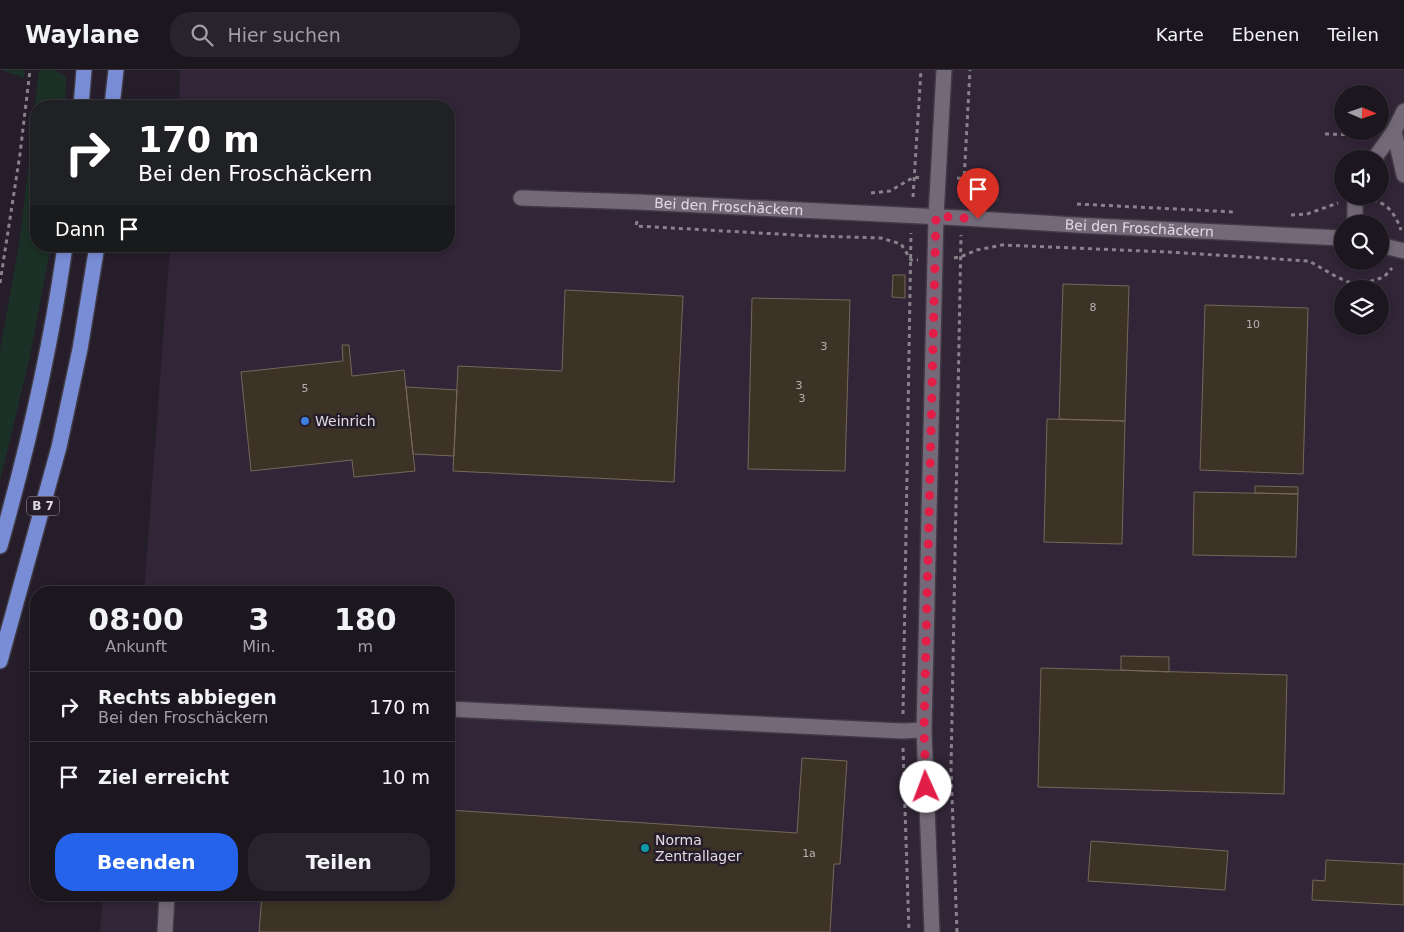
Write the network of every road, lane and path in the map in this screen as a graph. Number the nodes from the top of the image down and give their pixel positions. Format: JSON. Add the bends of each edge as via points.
{"nodes":[{"id":1,"x":30,"y":70,"type":"edge"},
{"id":2,"x":84,"y":70,"type":"edge"},
{"id":3,"x":116,"y":70,"type":"edge"},
{"id":4,"x":921,"y":70,"type":"edge"},
{"id":5,"x":944,"y":70,"type":"edge"},
{"id":6,"x":970,"y":70,"type":"edge"},
{"id":7,"x":82,"y":100,"type":"edge"},
{"id":8,"x":113,"y":100,"type":"edge"},
{"id":9,"x":1404,"y":112,"type":"edge"},
{"id":10,"x":1394,"y":131,"type":"junction"},
{"id":11,"x":1326,"y":134,"type":"dead end"},
{"id":12,"x":1380,"y":150,"type":"edge"},
{"id":13,"x":1404,"y":175,"type":"edge"},
{"id":14,"x":521,"y":198,"type":"dead end"},
{"id":15,"x":911,"y":215,"type":"junction"},
{"id":16,"x":936,"y":216,"type":"junction"},
{"id":17,"x":962,"y":218,"type":"junction"},
{"id":18,"x":1334,"y":238,"type":"edge"},
{"id":19,"x":1389,"y":247,"type":"edge"},
{"id":20,"x":1404,"y":251,"type":"edge"},
{"id":21,"x":64,"y":252,"type":"edge"},
{"id":22,"x":97,"y":252,"type":"edge"},
{"id":23,"x":0,"y":283,"type":"edge"},
{"id":24,"x":0,"y":546,"type":"edge"},
{"id":25,"x":0,"y":661,"type":"edge"},
{"id":26,"x":455,"y":709,"type":"edge"},
{"id":27,"x":924,"y":730,"type":"junction"},
{"id":28,"x":902,"y":731,"type":"junction"},
{"id":29,"x":167,"y":901,"type":"edge"},
{"id":30,"x":165,"y":932,"type":"edge"},
{"id":31,"x":909,"y":932,"type":"edge"},
{"id":32,"x":932,"y":932,"type":"edge"},
{"id":33,"x":957,"y":932,"type":"edge"}],
"edges":[{"from":1,"to":23,"type":"path"},
{"from":2,"to":7,"type":"highway"},
{"from":3,"to":8,"type":"highway"},
{"from":4,"to":15,"type":"path"},
{"from":5,"to":16,"type":"street"},
{"from":6,"to":17,"type":"path"},
{"from":9,"to":10,"type":"street"},
{"from":10,"to":11,"type":"path","via":[[1363,136]]},
{"from":10,"to":12,"type":"street"},
{"from":10,"to":13,"type":"street"},
{"from":14,"to":15,"type":"street","name":"Bei den Froschäckern"},
{"from":15,"to":16,"type":"street","name":"Bei den Froschäckern"},
{"from":15,"to":28,"type":"path"},
{"from":16,"to":17,"type":"street","name":"Bei den Froschäckern"},
{"from":16,"to":27,"type":"street"},
{"from":17,"to":18,"type":"street","name":"Bei den Froschäckern"},
{"from":17,"to":33,"type":"path","via":[[951,770]]},
{"from":19,"to":20,"type":"street"},
{"from":21,"to":24,"type":"highway","number":"B 7","via":[[38,399]]},
{"from":22,"to":25,"type":"highway","number":"B 7","via":[[59,447]]},
{"from":26,"to":28,"type":"street"},
{"from":27,"to":28,"type":"street"},
{"from":27,"to":32,"type":"street"},
{"from":28,"to":31,"type":"path"},
{"from":29,"to":30,"type":"street"}]}
